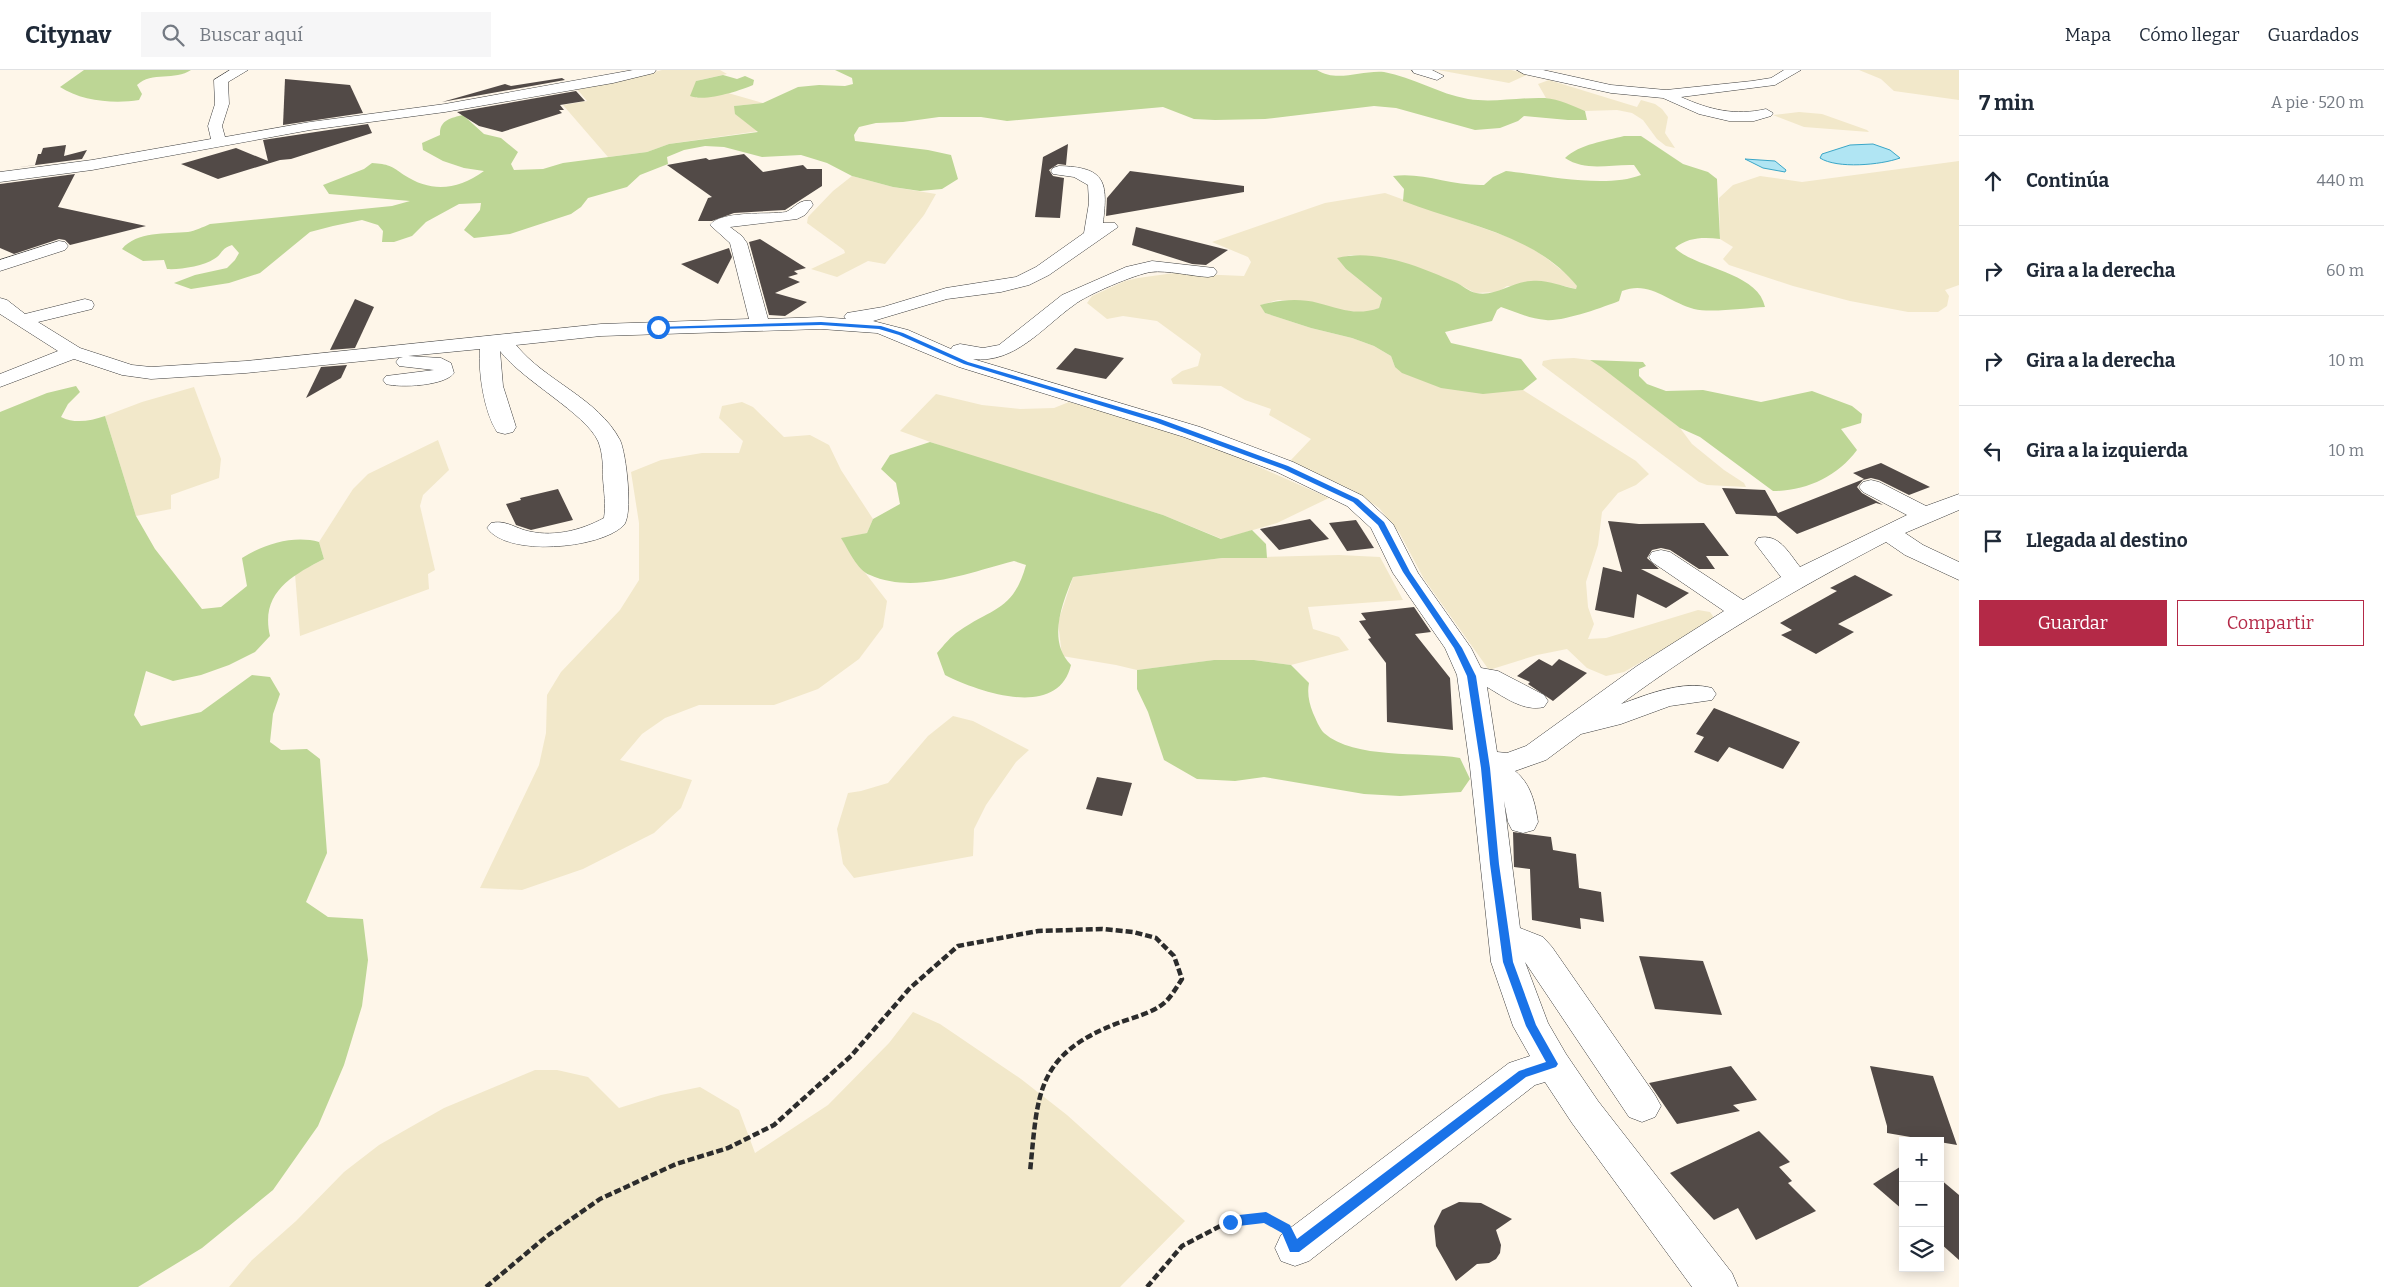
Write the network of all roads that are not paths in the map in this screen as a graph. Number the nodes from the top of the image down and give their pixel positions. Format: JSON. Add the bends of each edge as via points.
{"nodes":[{"id":1,"x":242,"y":70,"type":"edge"},
{"id":2,"x":649,"y":70,"type":"edge"},
{"id":3,"x":1419,"y":70,"type":"edge"},
{"id":4,"x":1524,"y":70,"type":"edge"},
{"id":5,"x":1794,"y":70,"type":"edge"},
{"id":6,"x":1437,"y":76,"type":"dead end"},
{"id":7,"x":1690,"y":78,"type":"dead end"},
{"id":8,"x":1632,"y":91,"type":"junction"},
{"id":9,"x":1666,"y":94,"type":"junction"},
{"id":10,"x":445,"y":108,"type":"junction"},
{"id":11,"x":1766,"y":113,"type":"dead end"},
{"id":12,"x":417,"y":124,"type":"dead end"},
{"id":13,"x":342,"y":129,"type":"dead end"},
{"id":14,"x":275,"y":132,"type":"junction"},
{"id":15,"x":254,"y":142,"type":"dead end"},
{"id":16,"x":214,"y":143,"type":"junction"},
{"id":17,"x":130,"y":162,"type":"junction"},
{"id":18,"x":1059,"y":171,"type":"dead end"},
{"id":19,"x":0,"y":177,"type":"edge"},
{"id":20,"x":82,"y":182,"type":"dead end"},
{"id":21,"x":805,"y":205,"type":"dead end"},
{"id":22,"x":59,"y":246,"type":"dead end"},
{"id":23,"x":0,"y":266,"type":"edge"},
{"id":24,"x":1208,"y":272,"type":"dead end"},
{"id":25,"x":732,"y":284,"type":"dead end"},
{"id":26,"x":0,"y":304,"type":"edge"},
{"id":27,"x":85,"y":305,"type":"dead end"},
{"id":28,"x":23,"y":320,"type":"junction"},
{"id":29,"x":821,"y":323,"type":"junction"},
{"id":30,"x":752,"y":325,"type":"junction"},
{"id":31,"x":901,"y":334,"type":"junction"},
{"id":32,"x":480,"y":340,"type":"junction"},
{"id":33,"x":73,"y":352,"type":"junction"},
{"id":34,"x":186,"y":354,"type":"dead end"},
{"id":35,"x":376,"y":354,"type":"junction"},
{"id":36,"x":151,"y":373,"type":"junction"},
{"id":37,"x":1000,"y":374,"type":"junction"},
{"id":38,"x":393,"y":380,"type":"dead end"},
{"id":39,"x":0,"y":381,"type":"edge"},
{"id":40,"x":1111,"y":387,"type":"dead end"},
{"id":41,"x":505,"y":427,"type":"dead end"},
{"id":42,"x":1872,"y":487,"type":"dead end"},
{"id":43,"x":1340,"y":493,"type":"junction"},
{"id":44,"x":1959,"y":501,"type":"edge"},
{"id":45,"x":1925,"y":514,"type":"junction"},
{"id":46,"x":1344,"y":518,"type":"dead end"},
{"id":47,"x":499,"y":528,"type":"dead end"},
{"id":48,"x":1887,"y":532,"type":"junction"},
{"id":49,"x":1767,"y":543,"type":"dead end"},
{"id":50,"x":1661,"y":557,"type":"dead end"},
{"id":51,"x":1959,"y":572,"type":"edge"},
{"id":52,"x":1830,"y":579,"type":"dead end"},
{"id":53,"x":1788,"y":584,"type":"junction"},
{"id":54,"x":1742,"y":611,"type":"junction"},
{"id":55,"x":1472,"y":676,"type":"junction"},
{"id":56,"x":1702,"y":694,"type":"dead end"},
{"id":57,"x":1534,"y":701,"type":"dead end"},
{"id":58,"x":1574,"y":724,"type":"junction"},
{"id":59,"x":1485,"y":764,"type":"junction"},
{"id":60,"x":1523,"y":822,"type":"dead end"},
{"id":61,"x":1504,"y":935,"type":"junction"},
{"id":62,"x":1553,"y":1064,"type":"junction"},
{"id":63,"x":1642,"y":1106,"type":"dead end"},
{"id":64,"x":1294,"y":1248,"type":"road end"},
{"id":65,"x":1717,"y":1287,"type":"edge"}],
"edges":[{"from":1,"to":16,"type":"street","via":[[222,80],[222,106],[215,123]]},
{"from":2,"to":10,"type":"street"},
{"from":3,"to":6,"type":"street"},
{"from":4,"to":8,"type":"street"},
{"from":5,"to":9,"type":"street","via":[[1776,80],[1752,85]]},
{"from":7,"to":8,"type":"street"},
{"from":8,"to":9,"type":"street"},
{"from":9,"to":11,"type":"street","via":[[1729,118],[1748,118]]},
{"from":10,"to":12,"type":"street","via":[[442,113]]},
{"from":10,"to":14,"type":"street"},
{"from":13,"to":14,"type":"street","via":[[320,135]]},
{"from":14,"to":16,"type":"street"},
{"from":15,"to":16,"type":"street","via":[[222,148]]},
{"from":16,"to":17,"type":"street"},
{"from":17,"to":19,"type":"street","via":[[28,179]]},
{"from":17,"to":20,"type":"street"},
{"from":18,"to":29,"type":"street","via":[[1072,171],[1096,183],[1101,230],[1030,278],[1012,284],[946,294],[879,314],[836,318]]},
{"from":21,"to":30,"type":"street","via":[[803,210],[789,218],[742,219],[719,225],[740,245]]},
{"from":22,"to":23,"type":"street"},
{"from":24,"to":31,"type":"street","via":[[1152,266],[1132,271],[1069,298],[1019,340],[996,354],[979,354]]},
{"from":25,"to":30,"type":"street"},
{"from":26,"to":28,"type":"street"},
{"from":27,"to":28,"type":"street"},
{"from":28,"to":33,"type":"street"},
{"from":29,"to":30,"type":"street"},
{"from":29,"to":31,"type":"street","via":[[879,327]]},
{"from":30,"to":32,"type":"street","via":[[601,330]]},
{"from":31,"to":37,"type":"street","via":[[966,363]]},
{"from":32,"to":35,"type":"street"},
{"from":32,"to":41,"type":"street","via":[[489,366],[494,399]]},
{"from":32,"to":47,"type":"street","via":[[512,354],[595,423],[608,441],[613,460],[617,510],[615,521],[606,527],[560,540],[530,540]]},
{"from":33,"to":36,"type":"street","via":[[130,371]]},
{"from":33,"to":39,"type":"street"},
{"from":34,"to":36,"type":"street"},
{"from":35,"to":36,"type":"street","via":[[311,365]]},
{"from":35,"to":38,"type":"street","via":[[379,361],[434,363],[444,367],[444,373],[433,377]]},
{"from":37,"to":40,"type":"street","via":[[1035,372]]},
{"from":37,"to":43,"type":"street","via":[[1192,432]]},
{"from":42,"to":45,"type":"street"},
{"from":43,"to":46,"type":"street","via":[[1338,499]]},
{"from":43,"to":55,"type":"street","via":[[1356,501],[1381,524],[1406,572],[1458,648]]},
{"from":44,"to":45,"type":"street"},
{"from":45,"to":48,"type":"street"},
{"from":48,"to":51,"type":"street","via":[[1914,550]]},
{"from":48,"to":53,"type":"street"},
{"from":49,"to":53,"type":"street"},
{"from":50,"to":54,"type":"street"},
{"from":52,"to":53,"type":"street","via":[[1801,590]]},
{"from":53,"to":54,"type":"street"},
{"from":54,"to":58,"type":"street","via":[[1646,672]]},
{"from":55,"to":57,"type":"street","via":[[1488,677]]},
{"from":55,"to":59,"type":"street"},
{"from":56,"to":58,"type":"street","via":[[1666,698],[1588,725]]},
{"from":58,"to":59,"type":"street","via":[[1536,753],[1509,763]]},
{"from":59,"to":60,"type":"street","via":[[1517,790]]},
{"from":59,"to":61,"type":"street"},
{"from":61,"to":62,"type":"street","via":[[1516,990],[1531,1026]]},
{"from":61,"to":63,"type":"street","via":[[1531,946],[1540,956]]},
{"from":62,"to":64,"type":"street","via":[[1522,1074]]},
{"from":62,"to":65,"type":"street","via":[[1634,1179]]}]}
